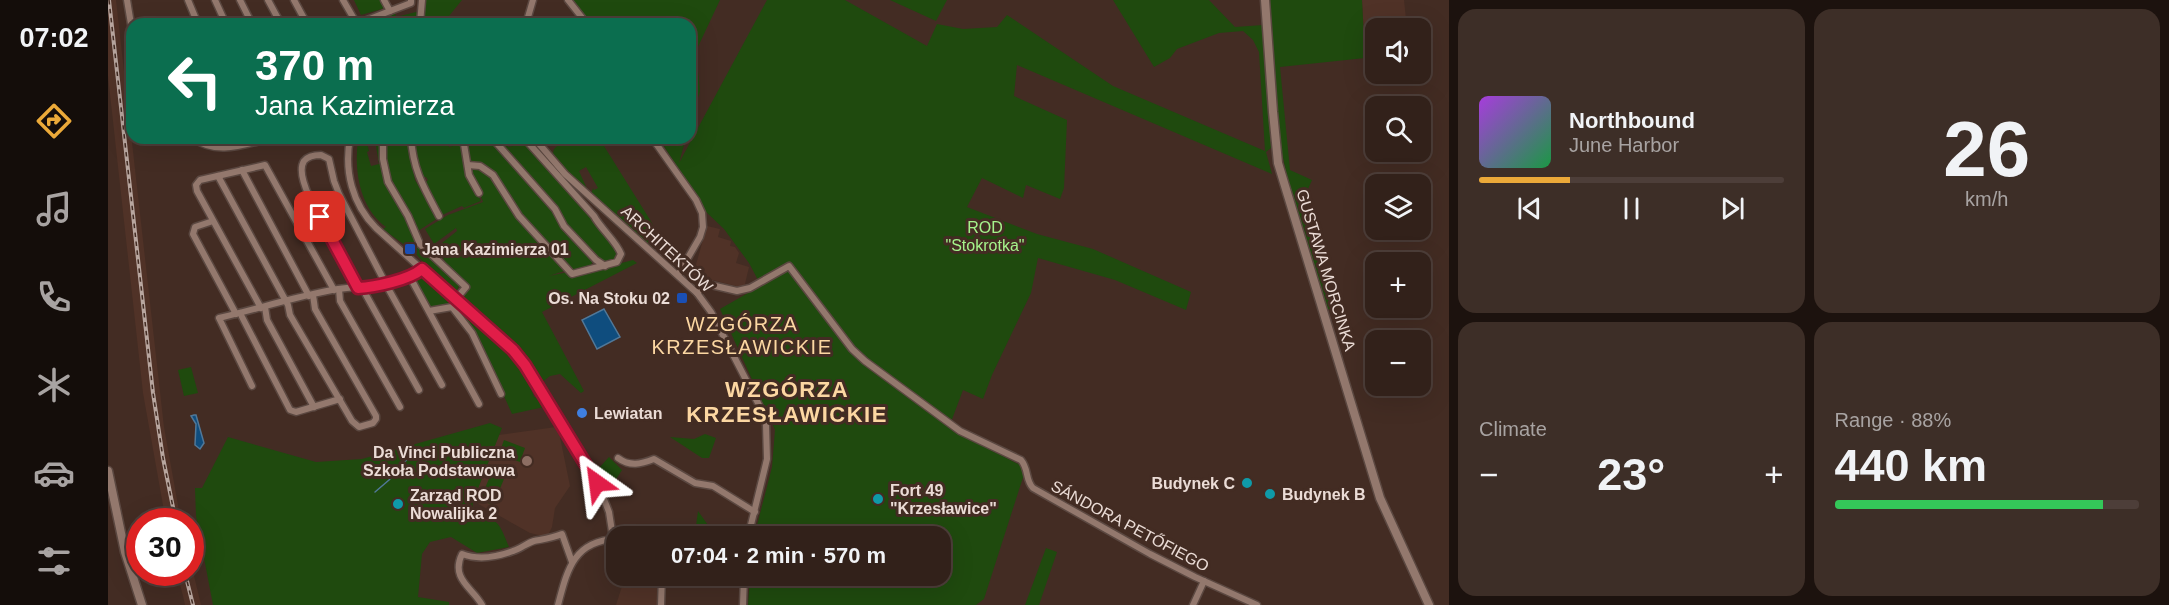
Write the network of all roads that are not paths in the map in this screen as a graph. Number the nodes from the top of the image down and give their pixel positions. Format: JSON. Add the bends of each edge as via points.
{"nodes":[{"id":1,"x":127,"y":0,"type":"edge"},
{"id":2,"x":188,"y":0,"type":"edge"},
{"id":3,"x":215,"y":0,"type":"edge"},
{"id":4,"x":240,"y":0,"type":"edge"},
{"id":5,"x":268,"y":0,"type":"edge"},
{"id":6,"x":294,"y":0,"type":"edge"},
{"id":7,"x":343,"y":0,"type":"edge"},
{"id":8,"x":384,"y":0,"type":"edge"},
{"id":9,"x":533,"y":0,"type":"edge"},
{"id":10,"x":568,"y":0,"type":"edge"},
{"id":11,"x":1265,"y":0,"type":"edge"},
{"id":12,"x":411,"y":1,"type":"edge"},
{"id":13,"x":422,"y":1,"type":"edge"},
{"id":14,"x":390,"y":11,"type":"junction"},
{"id":15,"x":130,"y":18,"type":"edge"},
{"id":16,"x":196,"y":18,"type":"edge"},
{"id":17,"x":223,"y":18,"type":"edge"},
{"id":18,"x":249,"y":18,"type":"edge"},
{"id":19,"x":278,"y":18,"type":"edge"},
{"id":20,"x":304,"y":18,"type":"edge"},
{"id":21,"x":354,"y":18,"type":"edge"},
{"id":22,"x":372,"y":18,"type":"edge"},
{"id":23,"x":421,"y":18,"type":"edge"},
{"id":24,"x":528,"y":18,"type":"edge"},
{"id":25,"x":582,"y":18,"type":"edge"},
{"id":26,"x":203,"y":144,"type":"edge"},
{"id":27,"x":244,"y":144,"type":"edge"},
{"id":28,"x":350,"y":144,"type":"edge"},
{"id":29,"x":383,"y":144,"type":"edge"},
{"id":30,"x":412,"y":144,"type":"edge"},
{"id":31,"x":464,"y":144,"type":"edge"},
{"id":32,"x":497,"y":144,"type":"edge"},
{"id":33,"x":530,"y":144,"type":"edge"},
{"id":34,"x":539,"y":144,"type":"edge"},
{"id":35,"x":656,"y":144,"type":"edge"},
{"id":36,"x":468,"y":165,"type":"junction"},
{"id":37,"x":242,"y":170,"type":"junction"},
{"id":38,"x":218,"y":176,"type":"junction"},
{"id":39,"x":479,"y":193,"type":"dead end"},
{"id":40,"x":439,"y":216,"type":"dead end"},
{"id":41,"x":213,"y":221,"type":"junction"},
{"id":42,"x":596,"y":260,"type":"junction"},
{"id":43,"x":604,"y":266,"type":"junction"},
{"id":44,"x":422,"y":269,"type":"junction"},
{"id":45,"x":592,"y":269,"type":"junction"},
{"id":46,"x":678,"y":275,"type":"junction"},
{"id":47,"x":410,"y":277,"type":"junction"},
{"id":48,"x":386,"y":283,"type":"junction"},
{"id":49,"x":361,"y":288,"type":"junction"},
{"id":50,"x":336,"y":290,"type":"junction"},
{"id":51,"x":697,"y":293,"type":"junction"},
{"id":52,"x":311,"y":296,"type":"junction"},
{"id":53,"x":456,"y":299,"type":"junction"},
{"id":54,"x":286,"y":302,"type":"junction"},
{"id":55,"x":263,"y":308,"type":"junction"},
{"id":56,"x":429,"y":311,"type":"junction"},
{"id":57,"x":238,"y":314,"type":"junction"},
{"id":58,"x":442,"y":385,"type":"dead end"},
{"id":59,"x":252,"y":386,"type":"dead end"},
{"id":60,"x":419,"y":390,"type":"dead end"},
{"id":61,"x":501,"y":394,"type":"dead end"},
{"id":62,"x":340,"y":399,"type":"junction"},
{"id":63,"x":479,"y":404,"type":"dead end"},
{"id":64,"x":314,"y":407,"type":"junction"},
{"id":65,"x":399,"y":407,"type":"dead end"},
{"id":66,"x":618,"y":458,"type":"dead end"},
{"id":67,"x":108,"y":471,"type":"edge"},
{"id":68,"x":755,"y":512,"type":"junction"},
{"id":69,"x":612,"y":526,"type":"edge"},
{"id":70,"x":751,"y":526,"type":"edge"},
{"id":71,"x":606,"y":542,"type":"edge"},
{"id":72,"x":572,"y":562,"type":"junction"},
{"id":73,"x":1204,"y":581,"type":"junction"},
{"id":74,"x":662,"y":586,"type":"edge"},
{"id":75,"x":744,"y":586,"type":"edge"},
{"id":76,"x":142,"y":605,"type":"edge"},
{"id":77,"x":482,"y":605,"type":"edge"},
{"id":78,"x":558,"y":605,"type":"edge"},
{"id":79,"x":661,"y":605,"type":"edge"},
{"id":80,"x":743,"y":605,"type":"edge"},
{"id":81,"x":1193,"y":605,"type":"edge"},
{"id":82,"x":1257,"y":605,"type":"edge"},
{"id":83,"x":1429,"y":605,"type":"edge"}],
"edges":[{"from":1,"to":15,"type":"street"},
{"from":2,"to":16,"type":"street"},
{"from":3,"to":17,"type":"street"},
{"from":4,"to":18,"type":"street"},
{"from":5,"to":19,"type":"street"},
{"from":6,"to":20,"type":"street"},
{"from":7,"to":21,"type":"street"},
{"from":8,"to":14,"type":"street"},
{"from":9,"to":24,"type":"street"},
{"from":10,"to":25,"type":"street"},
{"from":11,"to":83,"type":"street","name":"GUSTAWA MORCINKA","via":[[1278,163],[1380,498]]},
{"from":12,"to":13,"type":"street"},
{"from":12,"to":14,"type":"street"},
{"from":13,"to":23,"type":"street"},
{"from":14,"to":22,"type":"street"},
{"from":26,"to":27,"type":"street","via":[[225,148]]},
{"from":28,"to":44,"type":"street","via":[[348,173],[360,208],[376,228]]},
{"from":29,"to":53,"type":"street","via":[[388,182],[420,244],[466,287]]},
{"from":30,"to":40,"type":"street","via":[[418,179]]},
{"from":31,"to":36,"type":"street"},
{"from":32,"to":42,"type":"street"},
{"from":33,"to":43,"type":"street","via":[[619,249],[617,262]]},
{"from":34,"to":46,"type":"street","name":"ARCHITEKTÓW","via":[[565,174]]},
{"from":35,"to":46,"type":"street","via":[[702,213],[702,232]]},
{"from":36,"to":39,"type":"street"},
{"from":36,"to":45,"type":"street","via":[[480,166],[493,175],[519,216],[572,274]]},
{"from":37,"to":38,"type":"street"},
{"from":37,"to":50,"type":"street","via":[[265,165]]},
{"from":37,"to":52,"type":"street"},
{"from":38,"to":41,"type":"street","via":[[200,180],[196,186]]},
{"from":38,"to":54,"type":"street"},
{"from":41,"to":55,"type":"street"},
{"from":41,"to":57,"type":"street","via":[[195,227],[193,234]]},
{"from":42,"to":43,"type":"street"},
{"from":42,"to":45,"type":"street"},
{"from":43,"to":45,"type":"street"},
{"from":44,"to":47,"type":"street"},
{"from":44,"to":53,"type":"street"},
{"from":46,"to":51,"type":"street","name":"ARCHITEKTÓW"},
{"from":47,"to":48,"type":"street"},
{"from":47,"to":56,"type":"street"},
{"from":48,"to":49,"type":"street"},
{"from":48,"to":49,"type":"street","via":[[337,189],[329,159],[321,154],[306,159],[303,172],[307,194]]},
{"from":48,"to":58,"type":"street"},
{"from":49,"to":50,"type":"street"},
{"from":49,"to":60,"type":"street"},
{"from":50,"to":52,"type":"street"},
{"from":50,"to":65,"type":"street"},
{"from":51,"to":68,"type":"street","name":"ARCHITEKTÓW","via":[[711,312],[766,425],[767,459]]},
{"from":51,"to":73,"type":"street","name":"SÁNDORA PETŐFIEGO","via":[[707,284],[737,291],[750,288],[789,266],[865,361],[960,431],[1021,460],[1028,482],[1037,491]]},
{"from":52,"to":54,"type":"street"},
{"from":52,"to":62,"type":"street","via":[[376,416],[375,423],[357,426]]},
{"from":53,"to":69,"type":"street","via":[[525,365],[600,489]]},
{"from":54,"to":55,"type":"street"},
{"from":54,"to":62,"type":"street"},
{"from":55,"to":57,"type":"street"},
{"from":55,"to":64,"type":"street"},
{"from":56,"to":61,"type":"street","via":[[452,306],[472,333]]},
{"from":56,"to":63,"type":"street"},
{"from":57,"to":59,"type":"street","via":[[219,318]]},
{"from":57,"to":64,"type":"street","via":[[290,410]]},
{"from":62,"to":64,"type":"street"},
{"from":66,"to":68,"type":"street","via":[[626,464],[654,459],[694,483],[713,486]]},
{"from":67,"to":76,"type":"street","via":[[132,579]]},
{"from":68,"to":70,"type":"street","name":"ARCHITEKTÓW"},
{"from":71,"to":72,"type":"street","via":[[591,546]]},
{"from":72,"to":77,"type":"street","via":[[561,534],[512,552],[477,558],[462,554],[460,573]]},
{"from":72,"to":78,"type":"street"},
{"from":73,"to":81,"type":"street"},
{"from":73,"to":82,"type":"street","name":"SÁNDORA PETŐFIEGO"},
{"from":74,"to":79,"type":"street"},
{"from":75,"to":80,"type":"street"}]}
